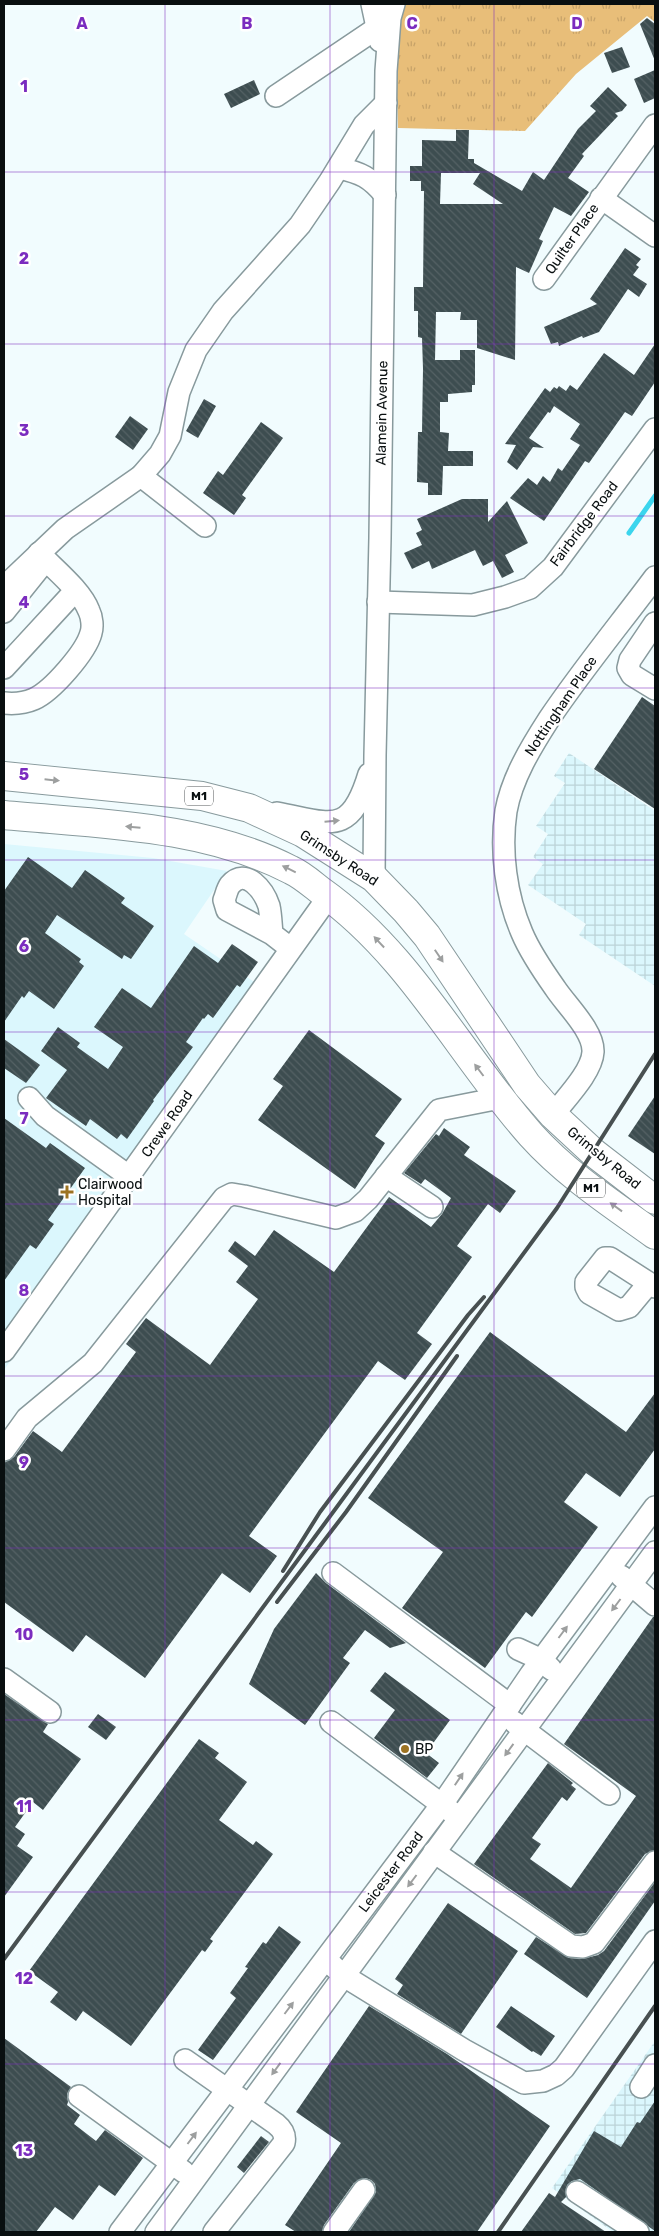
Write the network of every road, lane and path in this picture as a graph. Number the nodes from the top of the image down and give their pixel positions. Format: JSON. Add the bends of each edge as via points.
{"nodes":[{"id":1,"x":372,"y":4,"type":"edge"},
{"id":2,"x":394,"y":4,"type":"edge"},
{"id":3,"x":378,"y":28,"type":"junction"},
{"id":4,"x":386,"y":71,"type":"junction"},
{"id":5,"x":276,"y":96,"type":"dead end"},
{"id":6,"x":386,"y":102,"type":"junction"},
{"id":7,"x":655,"y":125,"type":"edge"},
{"id":8,"x":339,"y":168,"type":"junction"},
{"id":9,"x":385,"y":195,"type":"junction"},
{"id":10,"x":601,"y":198,"type":"junction"},
{"id":11,"x":655,"y":236,"type":"edge"},
{"id":12,"x":544,"y":279,"type":"dead end"},
{"id":13,"x":655,"y":429,"type":"edge"},
{"id":14,"x":141,"y":476,"type":"junction"},
{"id":15,"x":206,"y":526,"type":"dead end"},
{"id":16,"x":42,"y":556,"type":"junction"},
{"id":17,"x":654,"y":580,"type":"edge"},
{"id":18,"x":4,"y":587,"type":"edge"},
{"id":19,"x":75,"y":591,"type":"junction"},
{"id":20,"x":378,"y":602,"type":"junction"},
{"id":21,"x":4,"y":612,"type":"edge"},
{"id":22,"x":655,"y":623,"type":"edge"},
{"id":23,"x":4,"y":668,"type":"edge"},
{"id":24,"x":655,"y":689,"type":"edge"},
{"id":25,"x":8,"y":698,"type":"edge"},
{"id":26,"x":375,"y":755,"type":"junction"},
{"id":27,"x":4,"y":776,"type":"edge"},
{"id":28,"x":249,"y":808,"type":"junction"},
{"id":29,"x":4,"y":815,"type":"edge"},
{"id":30,"x":374,"y":878,"type":"junction"},
{"id":31,"x":329,"y":896,"type":"junction"},
{"id":32,"x":272,"y":934,"type":"dead end"},
{"id":33,"x":290,"y":948,"type":"junction"},
{"id":34,"x":29,"y":1098,"type":"dead end"},
{"id":35,"x":500,"y":1098,"type":"junction"},
{"id":36,"x":553,"y":1115,"type":"junction"},
{"id":37,"x":531,"y":1135,"type":"junction"},
{"id":38,"x":386,"y":1176,"type":"junction"},
{"id":39,"x":130,"y":1177,"type":"junction"},
{"id":40,"x":655,"y":1200,"type":"edge"},
{"id":41,"x":432,"y":1207,"type":"dead end"},
{"id":42,"x":655,"y":1235,"type":"edge"},
{"id":43,"x":11,"y":1326,"type":"edge"},
{"id":44,"x":4,"y":1351,"type":"edge"},
{"id":45,"x":4,"y":1450,"type":"edge"},
{"id":46,"x":655,"y":1507,"type":"edge"},
{"id":47,"x":655,"y":1552,"type":"edge"},
{"id":48,"x":611,"y":1567,"type":"junction"},
{"id":49,"x":334,"y":1573,"type":"dead end"},
{"id":50,"x":631,"y":1584,"type":"junction"},
{"id":51,"x":655,"y":1605,"type":"edge"},
{"id":52,"x":518,"y":1649,"type":"dead end"},
{"id":53,"x":542,"y":1660,"type":"junction"},
{"id":54,"x":4,"y":1679,"type":"edge"},
{"id":55,"x":562,"y":1679,"type":"junction"},
{"id":56,"x":507,"y":1710,"type":"junction"},
{"id":57,"x":50,"y":1712,"type":"dead end"},
{"id":58,"x":331,"y":1722,"type":"dead end"},
{"id":59,"x":524,"y":1730,"type":"junction"},
{"id":60,"x":609,"y":1794,"type":"dead end"},
{"id":61,"x":441,"y":1806,"type":"junction"},
{"id":62,"x":459,"y":1817,"type":"junction"},
{"id":63,"x":434,"y":1852,"type":"junction"},
{"id":64,"x":655,"y":1862,"type":"edge"},
{"id":65,"x":655,"y":1941,"type":"edge"},
{"id":66,"x":325,"y":1960,"type":"junction"},
{"id":67,"x":344,"y":1976,"type":"junction"},
{"id":68,"x":185,"y":2060,"type":"dead end"},
{"id":69,"x":655,"y":2065,"type":"edge"},
{"id":70,"x":641,"y":2087,"type":"dead end"},
{"id":71,"x":227,"y":2092,"type":"junction"},
{"id":72,"x":79,"y":2096,"type":"dead end"},
{"id":73,"x":249,"y":2107,"type":"junction"},
{"id":74,"x":172,"y":2164,"type":"junction"},
{"id":75,"x":195,"y":2181,"type":"junction"},
{"id":76,"x":364,"y":2190,"type":"dead end"},
{"id":77,"x":578,"y":2192,"type":"dead end"},
{"id":78,"x":141,"y":2205,"type":"junction"},
{"id":79,"x":165,"y":2229,"type":"edge"},
{"id":80,"x":120,"y":2232,"type":"edge"},
{"id":81,"x":214,"y":2232,"type":"edge"},
{"id":82,"x":334,"y":2232,"type":"edge"},
{"id":83,"x":638,"y":2232,"type":"edge"}],
"edges":[{"from":1,"to":3,"type":"street","name":"Alamein Avenue"},
{"from":2,"to":4,"type":"street","name":"Alamein Avenue"},
{"from":3,"to":4,"type":"street","name":"Alamein Avenue"},
{"from":3,"to":5,"type":"street"},
{"from":4,"to":6,"type":"street","name":"Alamein Avenue"},
{"from":6,"to":8,"type":"street","via":[[364,125]]},
{"from":6,"to":9,"type":"street","name":"Alamein Avenue"},
{"from":7,"to":10,"type":"street","name":"Quilter Place"},
{"from":8,"to":9,"type":"street","via":[[370,178]]},
{"from":8,"to":14,"type":"street","via":[[300,225],[223,311],[196,350],[179,392],[170,436]]},
{"from":9,"to":20,"type":"street","name":"Alamein Avenue"},
{"from":10,"to":11,"type":"street","name":"Quilter Place"},
{"from":10,"to":12,"type":"street","name":"Quilter Place"},
{"from":13,"to":20,"type":"street","name":"Fairbridge Road","via":[[553,567],[530,588],[473,604]]},
{"from":14,"to":15,"type":"street"},
{"from":14,"to":16,"type":"street","via":[[65,529]]},
{"from":16,"to":18,"type":"street"},
{"from":16,"to":19,"type":"street"},
{"from":16,"to":21,"type":"street"},
{"from":17,"to":36,"type":"street","name":"Nottingham Place","via":[[572,684],[536,739],[519,771],[506,810],[503,850],[510,897],[522,933],[588,1033],[593,1051],[592,1061],[579,1082]]},
{"from":19,"to":23,"type":"street"},
{"from":19,"to":25,"type":"street","via":[[92,619],[92,632],[87,643],[72,664],[42,694],[33,699]]},
{"from":20,"to":26,"type":"street","name":"Alamein Avenue"},
{"from":22,"to":24,"type":"street","via":[[628,668],[632,675]]},
{"from":28,"to":26,"type":"street","name":"Alamein Avenue","one_way":true,"via":[[323,822],[345,819],[360,802]]},
{"from":26,"to":30,"type":"street","name":"Alamein Avenue"},
{"from":27,"to":28,"type":"highway","name":"Grimsby Road","number":"M1","one_way":true,"via":[[202,796]]},
{"from":28,"to":30,"type":"highway","name":"Grimsby Road","number":"M1","via":[[303,833]]},
{"from":31,"to":29,"type":"highway","number":"M1","one_way":true,"via":[[292,870],[186,834]]},
{"from":30,"to":36,"type":"highway","name":"Grimsby Road","number":"M1","one_way":true,"via":[[426,936],[527,1085]]},
{"from":31,"to":33,"type":"street","name":"Crewe Road"},
{"from":35,"to":31,"type":"highway","number":"M1","one_way":true,"via":[[385,948],[361,922]]},
{"from":32,"to":33,"type":"street"},
{"from":33,"to":39,"type":"street","name":"Crewe Road"},
{"from":34,"to":39,"type":"street","via":[[45,1116]]},
{"from":35,"to":37,"type":"highway","number":"M1"},
{"from":35,"to":38,"type":"street","via":[[439,1110]]},
{"from":36,"to":37,"type":"highway"},
{"from":36,"to":40,"type":"highway","name":"Grimsby Road","number":"M1","via":[[594,1153]]},
{"from":42,"to":37,"type":"highway","number":"M1","one_way":true,"via":[[572,1175]]},
{"from":38,"to":41,"type":"street"},
{"from":38,"to":45,"type":"street","via":[[355,1211],[336,1218],[244,1196],[232,1194],[224,1198],[93,1363],[27,1418]]},
{"from":39,"to":43,"type":"street","name":"Crewe Road"},
{"from":43,"to":44,"type":"street","name":"Crewe Road"},
{"from":46,"to":48,"type":"street","name":"Leicester Road"},
{"from":47,"to":50,"type":"street","name":"Leicester Road"},
{"from":48,"to":50,"type":"street"},
{"from":53,"to":48,"type":"street","name":"Leicester Road","one_way":true},
{"from":49,"to":56,"type":"street"},
{"from":50,"to":51,"type":"street"},
{"from":50,"to":55,"type":"street","name":"Leicester Road","one_way":true},
{"from":52,"to":53,"type":"street"},
{"from":53,"to":55,"type":"street"},
{"from":53,"to":56,"type":"street","name":"Leicester Road"},
{"from":54,"to":57,"type":"street"},
{"from":55,"to":59,"type":"street","name":"Leicester Road"},
{"from":56,"to":59,"type":"street"},
{"from":61,"to":56,"type":"street","name":"Leicester Road","one_way":true},
{"from":58,"to":61,"type":"street"},
{"from":59,"to":60,"type":"street"},
{"from":59,"to":62,"type":"street","name":"Leicester Road","one_way":true},
{"from":61,"to":62,"type":"street"},
{"from":61,"to":66,"type":"street","name":"Leicester Road"},
{"from":62,"to":63,"type":"street","name":"Leicester Road"},
{"from":63,"to":64,"type":"street","via":[[576,1947],[594,1943]]},
{"from":63,"to":67,"type":"street","name":"Leicester Road","one_way":true},
{"from":65,"to":67,"type":"street","via":[[564,2068],[543,2081],[524,2083]]},
{"from":66,"to":67,"type":"street"},
{"from":71,"to":66,"type":"street","name":"Leicester Road","one_way":true},
{"from":67,"to":73,"type":"street","name":"Leicester Road","one_way":true},
{"from":68,"to":71,"type":"street"},
{"from":69,"to":70,"type":"street"},
{"from":71,"to":73,"type":"street"},
{"from":74,"to":71,"type":"street","name":"Leicester Road","one_way":true},
{"from":72,"to":74,"type":"street"},
{"from":73,"to":75,"type":"street","name":"Leicester Road"},
{"from":73,"to":81,"type":"street","via":[[281,2128],[284,2142]]},
{"from":74,"to":75,"type":"street"},
{"from":74,"to":78,"type":"street","name":"Leicester Road"},
{"from":75,"to":79,"type":"street","name":"Leicester Road"},
{"from":76,"to":82,"type":"street"},
{"from":77,"to":83,"type":"street"},
{"from":78,"to":79,"type":"street"},
{"from":78,"to":80,"type":"street","name":"Leicester Road"}]}
